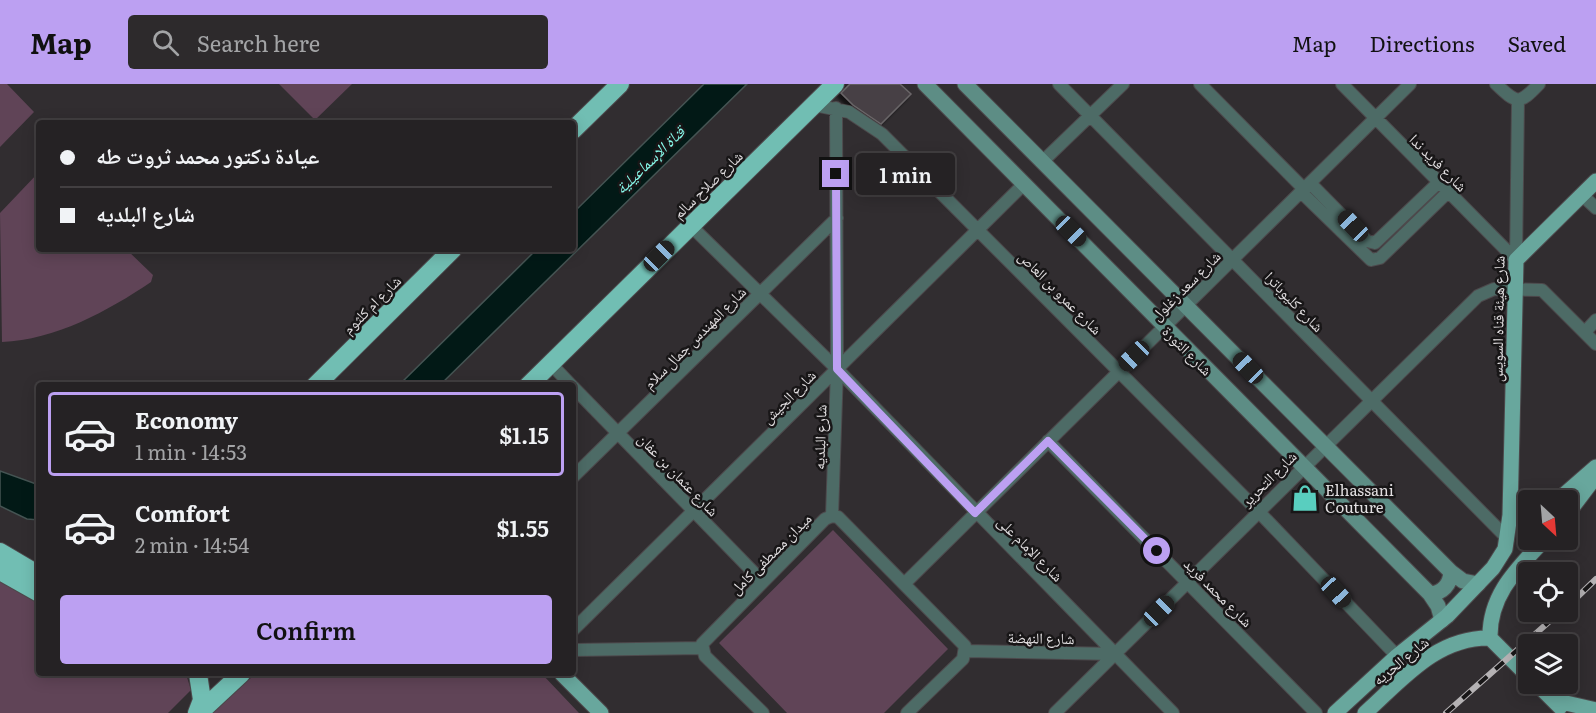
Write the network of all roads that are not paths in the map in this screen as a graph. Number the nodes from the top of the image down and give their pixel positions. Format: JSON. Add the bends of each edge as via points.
{"nodes":[{"id":1,"x":620,"y":84,"type":"edge"},
{"id":2,"x":835,"y":84,"type":"edge"},
{"id":3,"x":925,"y":84,"type":"edge"},
{"id":4,"x":965,"y":84,"type":"edge"},
{"id":5,"x":1059,"y":84,"type":"edge"},
{"id":6,"x":1123,"y":84,"type":"edge"},
{"id":7,"x":1200,"y":84,"type":"edge"},
{"id":8,"x":1342,"y":84,"type":"edge"},
{"id":9,"x":1410,"y":84,"type":"edge"},
{"id":10,"x":1497,"y":84,"type":"edge"},
{"id":11,"x":1539,"y":84,"type":"edge"},
{"id":12,"x":1518,"y":100,"type":"junction"},
{"id":13,"x":814,"y":105,"type":"junction"},
{"id":14,"x":836,"y":108,"type":"junction"},
{"id":15,"x":1091,"y":116,"type":"junction"},
{"id":16,"x":1375,"y":118,"type":"junction"},
{"id":17,"x":576,"y":127,"type":"edge"},
{"id":18,"x":1042,"y":162,"type":"junction"},
{"id":19,"x":1596,"y":181,"type":"edge"},
{"id":20,"x":1439,"y":182,"type":"junction"},
{"id":21,"x":1024,"y":184,"type":"junction"},
{"id":22,"x":1305,"y":188,"type":"junction"},
{"id":23,"x":1448,"y":192,"type":"junction"},
{"id":24,"x":1582,"y":195,"type":"junction"},
{"id":25,"x":1596,"y":208,"type":"edge"},
{"id":26,"x":837,"y":218,"type":"junction"},
{"id":27,"x":690,"y":225,"type":"junction"},
{"id":28,"x":978,"y":230,"type":"junction"},
{"id":29,"x":450,"y":252,"type":"edge"},
{"id":30,"x":1233,"y":258,"type":"junction"},
{"id":31,"x":1516,"y":260,"type":"junction"},
{"id":32,"x":1515,"y":289,"type":"junction"},
{"id":33,"x":760,"y":293,"type":"junction"},
{"id":34,"x":1186,"y":304,"type":"junction"},
{"id":35,"x":1596,"y":320,"type":"edge"},
{"id":36,"x":1165,"y":326,"type":"junction"},
{"id":37,"x":1585,"y":332,"type":"junction"},
{"id":38,"x":1596,"y":344,"type":"edge"},
{"id":39,"x":550,"y":363,"type":"junction"},
{"id":40,"x":837,"y":369,"type":"junction"},
{"id":41,"x":1119,"y":371,"type":"junction"},
{"id":42,"x":319,"y":382,"type":"edge"},
{"id":43,"x":532,"y":382,"type":"edge"},
{"id":44,"x":568,"y":382,"type":"edge"},
{"id":45,"x":576,"y":390,"type":"edge"},
{"id":46,"x":1372,"y":401,"type":"junction"},
{"id":47,"x":618,"y":433,"type":"junction"},
{"id":48,"x":1048,"y":441,"type":"junction"},
{"id":49,"x":1325,"y":447,"type":"junction"},
{"id":50,"x":1305,"y":467,"type":"junction"},
{"id":51,"x":1596,"y":467,"type":"edge"},
{"id":52,"x":576,"y":474,"type":"edge"},
{"id":53,"x":1596,"y":476,"type":"edge"},
{"id":54,"x":1570,"y":490,"type":"edge"},
{"id":55,"x":1578,"y":500,"type":"edge"},
{"id":56,"x":694,"y":510,"type":"junction"},
{"id":57,"x":1259,"y":512,"type":"junction"},
{"id":58,"x":975,"y":513,"type":"junction"},
{"id":59,"x":1510,"y":515,"type":"junction"},
{"id":60,"x":832,"y":516,"type":"junction"},
{"id":61,"x":1518,"y":516,"type":"edge"},
{"id":62,"x":1508,"y":539,"type":"junction"},
{"id":63,"x":1536,"y":550,"type":"edge"},
{"id":64,"x":0,"y":552,"type":"edge"},
{"id":65,"x":0,"y":571,"type":"edge"},
{"id":66,"x":1451,"y":572,"type":"junction"},
{"id":67,"x":36,"y":573,"type":"edge"},
{"id":68,"x":763,"y":582,"type":"junction"},
{"id":69,"x":1188,"y":582,"type":"junction"},
{"id":70,"x":904,"y":584,"type":"junction"},
{"id":71,"x":1478,"y":584,"type":"junction"},
{"id":72,"x":36,"y":591,"type":"edge"},
{"id":73,"x":1430,"y":594,"type":"junction"},
{"id":74,"x":1442,"y":620,"type":"junction"},
{"id":75,"x":576,"y":627,"type":"edge"},
{"id":76,"x":1490,"y":638,"type":"junction"},
{"id":77,"x":1415,"y":642,"type":"junction"},
{"id":78,"x":701,"y":648,"type":"junction"},
{"id":79,"x":576,"y":650,"type":"edge"},
{"id":80,"x":966,"y":651,"type":"junction"},
{"id":81,"x":1115,"y":654,"type":"junction"},
{"id":82,"x":1397,"y":656,"type":"junction"},
{"id":83,"x":1428,"y":657,"type":"junction"},
{"id":84,"x":1518,"y":665,"type":"edge"},
{"id":85,"x":198,"y":676,"type":"edge"},
{"id":86,"x":239,"y":676,"type":"edge"},
{"id":87,"x":564,"y":676,"type":"edge"},
{"id":88,"x":1356,"y":694,"type":"junction"},
{"id":89,"x":1547,"y":694,"type":"edge"},
{"id":90,"x":1553,"y":700,"type":"junction"},
{"id":91,"x":1596,"y":710,"type":"edge"},
{"id":92,"x":1367,"y":711,"type":"edge"},
{"id":93,"x":198,"y":713,"type":"edge"},
{"id":94,"x":601,"y":713,"type":"edge"},
{"id":95,"x":763,"y":713,"type":"edge"},
{"id":96,"x":907,"y":713,"type":"edge"},
{"id":97,"x":1056,"y":713,"type":"edge"},
{"id":98,"x":1173,"y":713,"type":"edge"},
{"id":99,"x":1316,"y":713,"type":"edge"},
{"id":100,"x":1335,"y":713,"type":"edge"},
{"id":101,"x":1566,"y":713,"type":"edge"}],
"edges":[{"from":1,"to":17,"type":"highway"},
{"from":2,"to":13,"type":"highway","name":"شارع صلاح سالم"},
{"from":3,"to":21,"type":"street","name":"شارع الثورة"},
{"from":4,"to":18,"type":"street","name":"شارع الثورة"},
{"from":5,"to":15,"type":"street","name":"شارع كليوباترا"},
{"from":6,"to":15,"type":"street"},
{"from":7,"to":22,"type":"street"},
{"from":8,"to":16,"type":"street","name":"شارع فريد ندا"},
{"from":9,"to":16,"type":"street","name":"شارع سعد زغلول"},
{"from":10,"to":12,"type":"street","via":[[1510,98]]},
{"from":11,"to":12,"type":"street","via":[[1526,98]]},
{"from":12,"to":31,"type":"street","name":"شارع هيئة قناه السويس"},
{"from":13,"to":14,"type":"street","name":"شارع عمرو بن العاص"},
{"from":13,"to":27,"type":"highway","name":"شارع صلاح سالم"},
{"from":14,"to":26,"type":"street","name":"شارع البلديه"},
{"from":14,"to":28,"type":"street","name":"شارع عمرو بن العاص","via":[[872,125]]},
{"from":15,"to":18,"type":"street"},
{"from":15,"to":30,"type":"street","name":"شارع كليوباترا"},
{"from":16,"to":20,"type":"street","name":"شارع فريد ندا"},
{"from":16,"to":22,"type":"street","name":"شارع سعد زغلول"},
{"from":18,"to":34,"type":"street","name":"شارع الثورة"},
{"from":19,"to":24,"type":"main road"},
{"from":20,"to":22,"type":"street","via":[[1375,243],[1367,241]]},
{"from":20,"to":23,"type":"street","name":"شارع فريد ندا"},
{"from":21,"to":28,"type":"street","name":"شارع الجيش"},
{"from":21,"to":36,"type":"street","name":"شارع الثورة"},
{"from":22,"to":23,"type":"street","via":[[1371,260],[1380,258]]},
{"from":22,"to":30,"type":"street","name":"شارع سعد زغلول"},
{"from":23,"to":31,"type":"street","name":"شارع فريد ندا"},
{"from":24,"to":25,"type":"street"},
{"from":24,"to":31,"type":"main road"},
{"from":26,"to":33,"type":"street","name":"شارع المهندس جمال سلام"},
{"from":26,"to":40,"type":"street","name":"شارع البلديه"},
{"from":27,"to":33,"type":"street","name":"شارع الإمام على"},
{"from":27,"to":39,"type":"highway","name":"شارع صلاح سالم"},
{"from":28,"to":40,"type":"street","name":"شارع الجيش"},
{"from":28,"to":41,"type":"street","name":"شارع عمرو بن العاص"},
{"from":29,"to":42,"type":"highway","name":"شارع ام كلثوم"},
{"from":30,"to":34,"type":"street","name":"شارع سعد زغلول"},
{"from":30,"to":46,"type":"street","name":"شارع كليوباترا"},
{"from":31,"to":32,"type":"main road","name":"شارع هيئة قناه السويس"},
{"from":32,"to":37,"type":"street","via":[[1547,293]]},
{"from":32,"to":46,"type":"street","name":"شارع التحرير","via":[[1494,289],[1478,296]]},
{"from":32,"to":59,"type":"main road","name":"شارع هيئة قناه السويس"},
{"from":33,"to":40,"type":"street","name":"شارع الإمام على"},
{"from":33,"to":47,"type":"street","name":"شارع المهندس جمال سلام"},
{"from":34,"to":36,"type":"street","name":"شارع سعد زغلول"},
{"from":34,"to":49,"type":"street","name":"شارع الثورة"},
{"from":35,"to":37,"type":"street"},
{"from":36,"to":41,"type":"street","name":"شارع سعد زغلول"},
{"from":36,"to":50,"type":"street","name":"شارع الثورة"},
{"from":37,"to":38,"type":"street"},
{"from":39,"to":43,"type":"highway","name":"شارع صلاح سالم"},
{"from":39,"to":44,"type":"street","name":"شارع عثمان بن عفان"},
{"from":40,"to":56,"type":"street","name":"شارع الجيش"},
{"from":40,"to":58,"type":"street","name":"شارع الإمام على"},
{"from":40,"to":60,"type":"street","name":"شارع البلديه"},
{"from":41,"to":48,"type":"street","name":"شارع سعد زغلول"},
{"from":41,"to":57,"type":"street","name":"شارع عمرو بن العاص"},
{"from":45,"to":47,"type":"street","name":"شارع عثمان بن عفان"},
{"from":46,"to":49,"type":"street","name":"شارع التحرير"},
{"from":46,"to":62,"type":"street","name":"شارع كليوباترا"},
{"from":47,"to":52,"type":"street","name":"شارع المهندس جمال سلام"},
{"from":47,"to":56,"type":"street","name":"شارع عثمان بن عفان"},
{"from":48,"to":58,"type":"street","name":"شارع سعد زغلول"},
{"from":48,"to":69,"type":"street","name":"شارع محمد فريد"},
{"from":49,"to":50,"type":"street","name":"شارع التحرير"},
{"from":49,"to":66,"type":"street","name":"شارع الثورة"},
{"from":50,"to":57,"type":"street","name":"شارع التحرير"},
{"from":50,"to":73,"type":"street","name":"شارع الثورة"},
{"from":51,"to":54,"type":"main road"},
{"from":53,"to":55,"type":"main road"},
{"from":56,"to":68,"type":"street","name":"شارع عثمان بن عفان"},
{"from":56,"to":75,"type":"street","name":"شارع الجيش"},
{"from":57,"to":69,"type":"street","name":"شارع التحرير"},
{"from":57,"to":82,"type":"street","name":"شارع عمرو بن العاص"},
{"from":58,"to":70,"type":"street","name":"شارع سعد زغلول"},
{"from":58,"to":81,"type":"street","name":"شارع الإمام على"},
{"from":59,"to":61,"type":"main road"},
{"from":59,"to":62,"type":"main road","name":"شارع هيئة قناه السويس"},
{"from":60,"to":68,"type":"street","name":"ميدان مصطفى كامل"},
{"from":60,"to":70,"type":"street","name":"ميدان مصطفى كامل"},
{"from":62,"to":71,"type":"main road","name":"شارع الحريه","via":[[1500,558]]},
{"from":63,"to":76,"type":"main road","via":[[1500,592],[1491,618]]},
{"from":64,"to":67,"type":"highway"},
{"from":65,"to":72,"type":"highway"},
{"from":66,"to":71,"type":"street","name":"شارع الثورة","via":[[1463,581]]},
{"from":66,"to":73,"type":"street","via":[[1443,589]]},
{"from":68,"to":78,"type":"street","name":"ميدان مصطفى كامل"},
{"from":69,"to":81,"type":"street","name":"شارع التحرير"},
{"from":69,"to":99,"type":"street","name":"شارع محمد فريد"},
{"from":70,"to":80,"type":"street","name":"ميدان مصطفى كامل","via":[[963,643]]},
{"from":71,"to":74,"type":"main road","name":"شارع الحريه"},
{"from":73,"to":74,"type":"street","name":"شارع الثورة"},
{"from":74,"to":77,"type":"main road","name":"شارع الحريه"},
{"from":76,"to":83,"type":"main road","name":"شارع الحريه","via":[[1458,641]]},
{"from":76,"to":84,"type":"main road"},
{"from":77,"to":82,"type":"main road","name":"شارع الحريه"},
{"from":77,"to":83,"type":"main road"},
{"from":78,"to":79,"type":"street"},
{"from":78,"to":95,"type":"street"},
{"from":80,"to":81,"type":"street","name":"شارع النهضة"},
{"from":80,"to":96,"type":"street"},
{"from":81,"to":97,"type":"street","name":"شارع التحرير"},
{"from":81,"to":98,"type":"street","name":"شارع الإمام على"},
{"from":82,"to":88,"type":"main road","name":"شارع الحريه"},
{"from":83,"to":92,"type":"main road","name":"شارع الحريه"},
{"from":85,"to":93,"type":"highway","via":[[202,700]]},
{"from":86,"to":93,"type":"highway"},
{"from":87,"to":94,"type":"main road"},
{"from":88,"to":92,"type":"main road"},
{"from":88,"to":100,"type":"main road","name":"شارع الحريه"},
{"from":89,"to":90,"type":"main road"},
{"from":90,"to":91,"type":"main road"},
{"from":90,"to":101,"type":"main road"}]}
